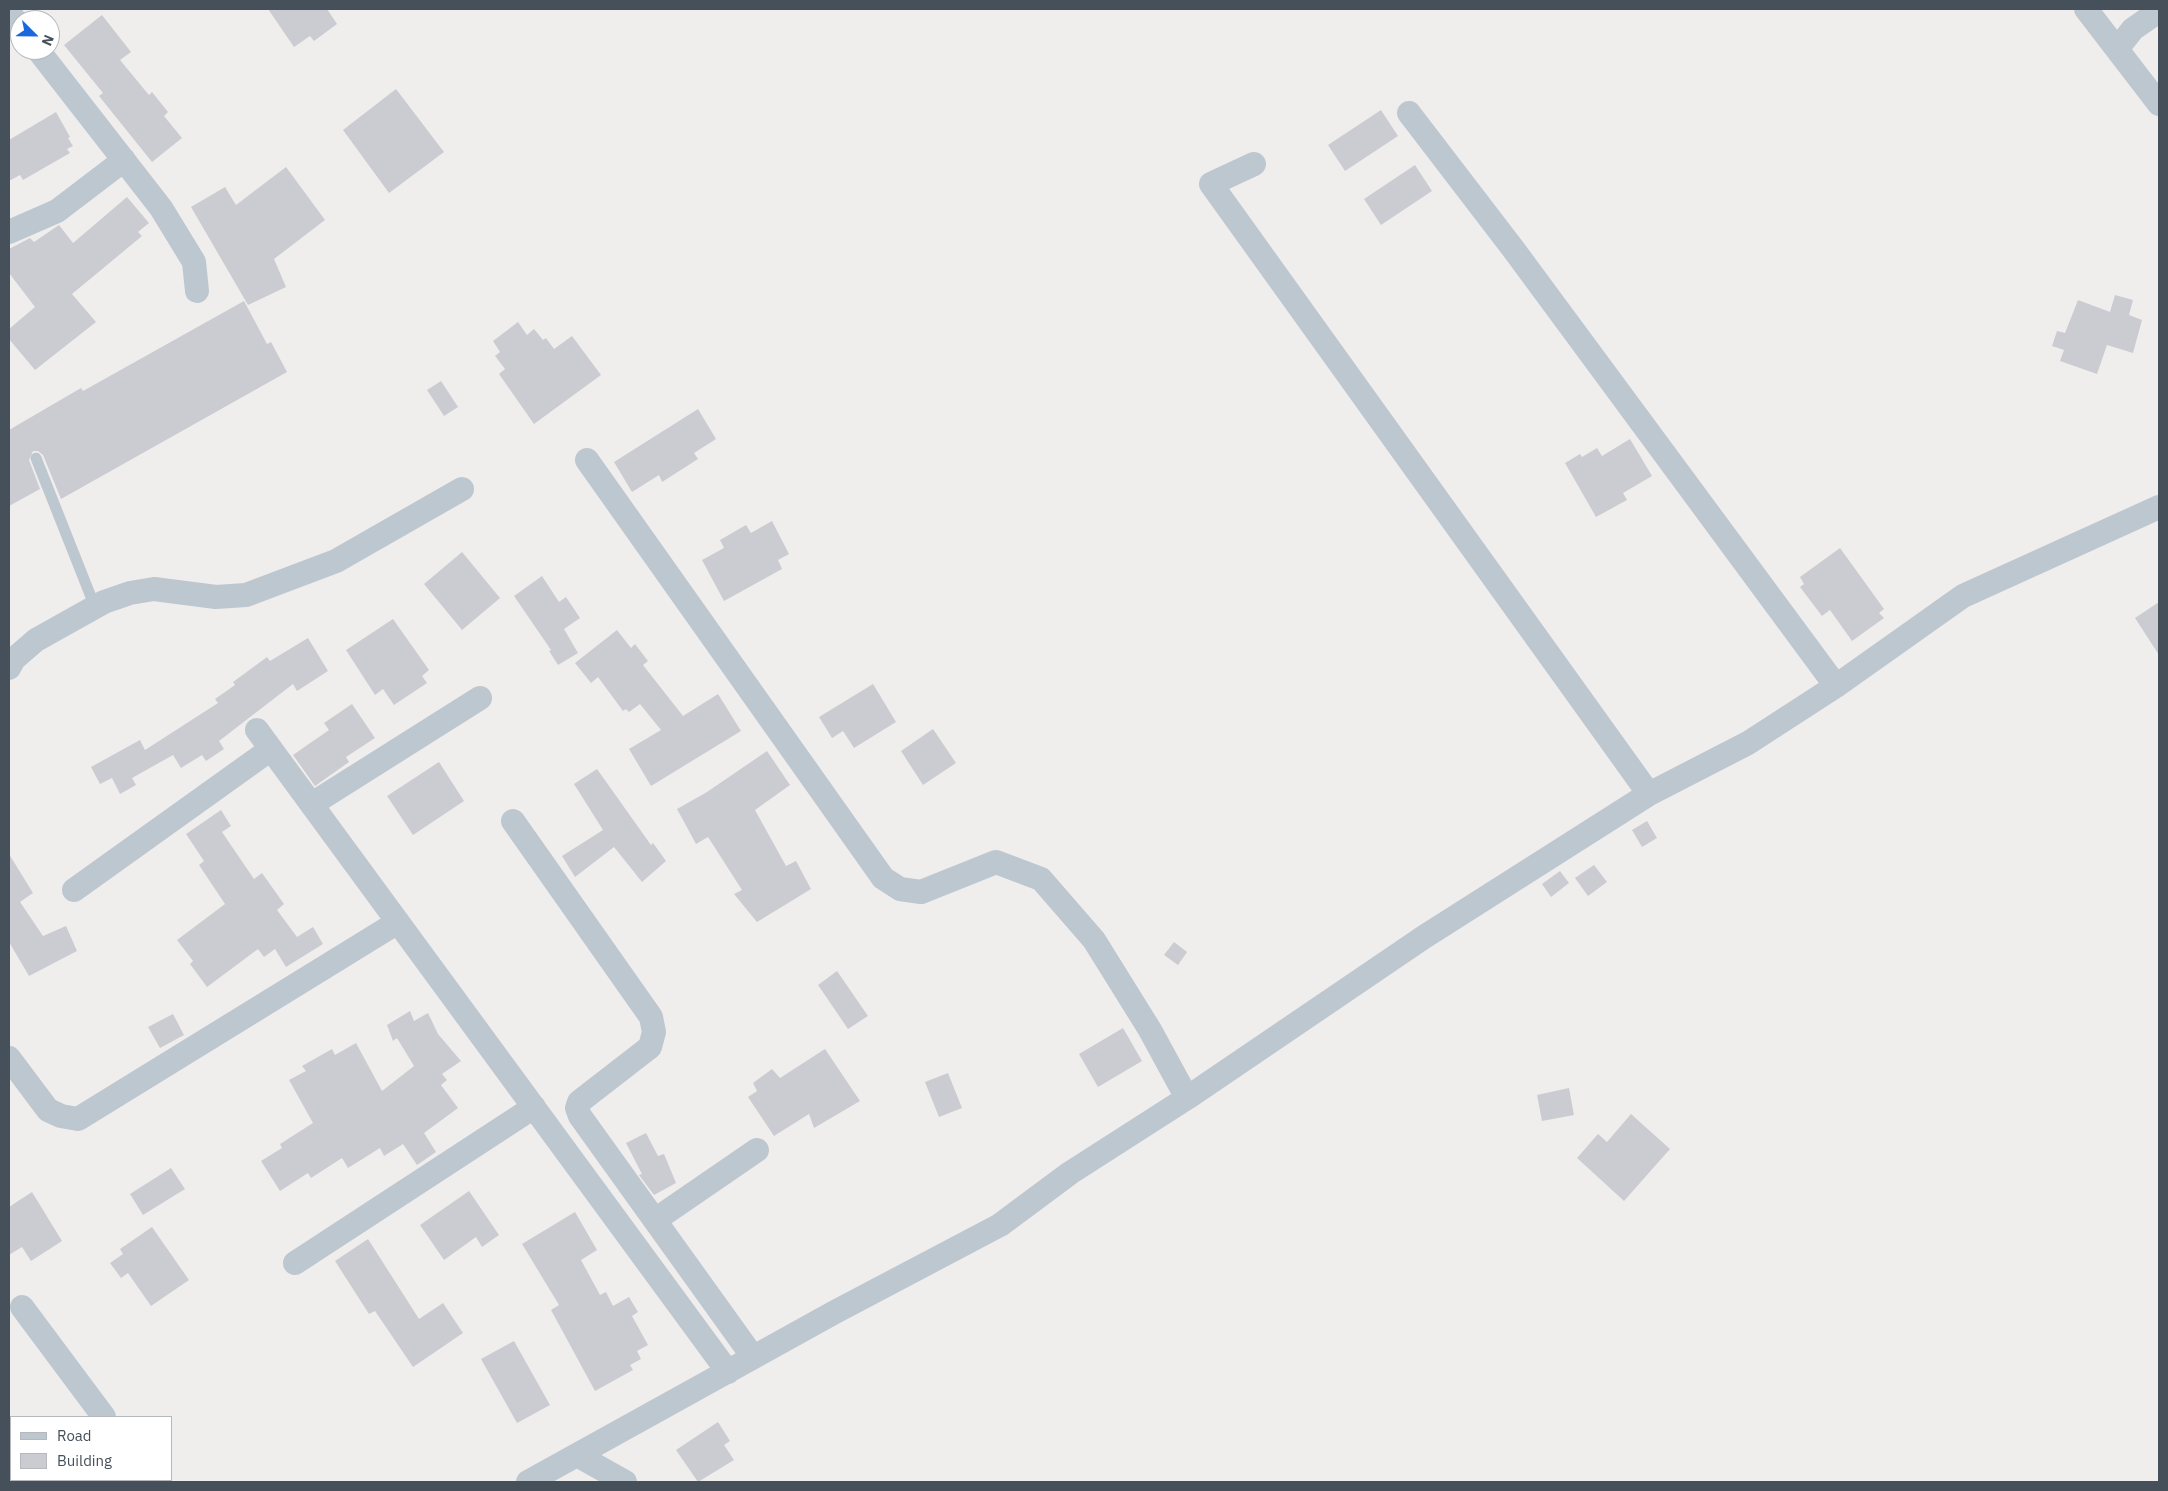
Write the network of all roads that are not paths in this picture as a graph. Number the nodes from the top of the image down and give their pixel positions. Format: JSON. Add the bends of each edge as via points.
{"nodes":[{"id":1,"x":2086,"y":9,"type":"edge"},
{"id":2,"x":2159,"y":11,"type":"edge"},
{"id":3,"x":2117,"y":49,"type":"junction"},
{"id":4,"x":46,"y":60,"type":"edge"},
{"id":5,"x":2159,"y":104,"type":"edge"},
{"id":6,"x":1409,"y":113,"type":"dead end"},
{"id":7,"x":124,"y":160,"type":"junction"},
{"id":8,"x":1254,"y":164,"type":"dead end"},
{"id":9,"x":9,"y":232,"type":"edge"},
{"id":10,"x":197,"y":291,"type":"dead end"},
{"id":11,"x":36,"y":458,"type":"dead end"},
{"id":12,"x":587,"y":460,"type":"dead end"},
{"id":13,"x":462,"y":489,"type":"dead end"},
{"id":14,"x":2159,"y":507,"type":"edge"},
{"id":15,"x":95,"y":607,"type":"junction"},
{"id":16,"x":9,"y":668,"type":"edge"},
{"id":17,"x":1836,"y":686,"type":"junction"},
{"id":18,"x":480,"y":698,"type":"dead end"},
{"id":19,"x":257,"y":730,"type":"dead end"},
{"id":20,"x":271,"y":750,"type":"junction"},
{"id":21,"x":1650,"y":794,"type":"junction"},
{"id":22,"x":312,"y":804,"type":"junction"},
{"id":23,"x":513,"y":821,"type":"dead end"},
{"id":24,"x":74,"y":890,"type":"dead end"},
{"id":25,"x":398,"y":922,"type":"junction"},
{"id":26,"x":9,"y":1058,"type":"edge"},
{"id":27,"x":1187,"y":1098,"type":"junction"},
{"id":28,"x":534,"y":1107,"type":"junction"},
{"id":29,"x":757,"y":1150,"type":"dead end"},
{"id":30,"x":655,"y":1220,"type":"junction"},
{"id":31,"x":295,"y":1263,"type":"dead end"},
{"id":32,"x":22,"y":1306,"type":"dead end"},
{"id":33,"x":753,"y":1357,"type":"junction"},
{"id":34,"x":728,"y":1372,"type":"junction"},
{"id":35,"x":103,"y":1416,"type":"edge"},
{"id":36,"x":577,"y":1455,"type":"junction"},
{"id":37,"x":528,"y":1482,"type":"edge"},
{"id":38,"x":625,"y":1482,"type":"edge"}],
"edges":[{"from":1,"to":3,"type":"street"},
{"from":2,"to":3,"type":"street","via":[[2133,29]]},
{"from":3,"to":5,"type":"street"},
{"from":4,"to":7,"type":"street"},
{"from":6,"to":17,"type":"street"},
{"from":7,"to":9,"type":"street","via":[[57,211]]},
{"from":7,"to":10,"type":"street","via":[[161,208],[194,262]]},
{"from":8,"to":21,"type":"street","via":[[1211,184]]},
{"from":11,"to":15,"type":"lane"},
{"from":12,"to":27,"type":"street","via":[[883,878],[900,889],[921,892],[996,862],[1041,879],[1094,940],[1150,1030]]},
{"from":13,"to":15,"type":"street","via":[[336,560],[246,595],[216,596],[154,589],[130,593]]},
{"from":14,"to":17,"type":"street","via":[[1963,596]]},
{"from":15,"to":16,"type":"street","via":[[36,640]]},
{"from":17,"to":21,"type":"street","via":[[1748,743]]},
{"from":18,"to":22,"type":"street"},
{"from":19,"to":20,"type":"street"},
{"from":20,"to":22,"type":"street"},
{"from":20,"to":24,"type":"street"},
{"from":21,"to":27,"type":"street","via":[[1424,937]]},
{"from":22,"to":25,"type":"street"},
{"from":23,"to":30,"type":"street","via":[[651,1017],[654,1032],[650,1047],[579,1102],[577,1108]]},
{"from":25,"to":26,"type":"street","via":[[78,1119],[48,1110]]},
{"from":25,"to":28,"type":"street"},
{"from":27,"to":33,"type":"street","via":[[1070,1173],[1000,1225]]},
{"from":28,"to":31,"type":"street"},
{"from":28,"to":34,"type":"street"},
{"from":29,"to":30,"type":"street"},
{"from":30,"to":33,"type":"street"},
{"from":32,"to":35,"type":"street"},
{"from":33,"to":34,"type":"street"},
{"from":34,"to":36,"type":"street"},
{"from":36,"to":37,"type":"street"},
{"from":36,"to":38,"type":"street"}]}
